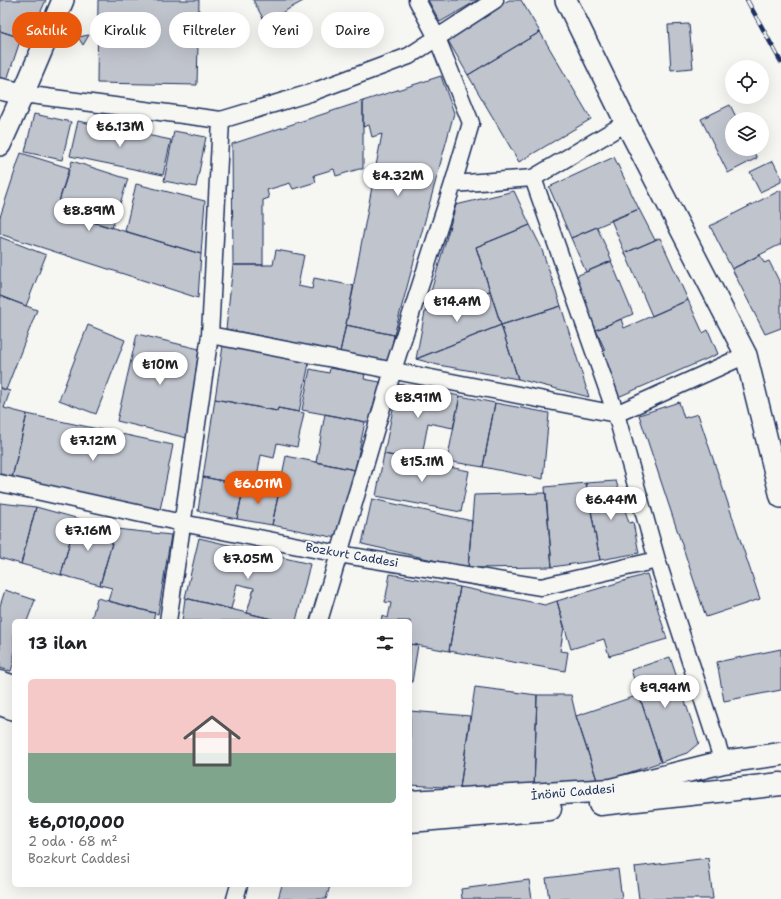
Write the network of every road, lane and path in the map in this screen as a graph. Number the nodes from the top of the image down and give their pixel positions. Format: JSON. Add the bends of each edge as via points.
{"nodes":[{"id":1,"x":63,"y":0,"type":"edge"},
{"id":2,"x":417,"y":0,"type":"edge"},
{"id":3,"x":495,"y":0,"type":"edge"},
{"id":4,"x":566,"y":0,"type":"edge"},
{"id":5,"x":437,"y":38,"type":"junction"},
{"id":6,"x":0,"y":89,"type":"edge"},
{"id":7,"x":23,"y":94,"type":"junction"},
{"id":8,"x":221,"y":120,"type":"junction"},
{"id":9,"x":626,"y":123,"type":"junction"},
{"id":10,"x":0,"y":145,"type":"edge"},
{"id":11,"x":533,"y":178,"type":"junction"},
{"id":12,"x":453,"y":184,"type":"junction"},
{"id":13,"x":210,"y":335,"type":"junction"},
{"id":14,"x":746,"y":355,"type":"junction"},
{"id":15,"x":393,"y":370,"type":"junction"},
{"id":16,"x":616,"y":414,"type":"junction"},
{"id":17,"x":0,"y":483,"type":"edge"},
{"id":18,"x":781,"y":497,"type":"edge"},
{"id":19,"x":182,"y":523,"type":"junction"},
{"id":20,"x":340,"y":554,"type":"junction"},
{"id":21,"x":657,"y":560,"type":"junction"},
{"id":22,"x":168,"y":619,"type":"edge"},
{"id":23,"x":320,"y":619,"type":"edge"},
{"id":24,"x":0,"y":682,"type":"edge"},
{"id":25,"x":12,"y":686,"type":"edge"},
{"id":26,"x":0,"y":704,"type":"edge"},
{"id":27,"x":12,"y":708,"type":"edge"},
{"id":28,"x":781,"y":754,"type":"edge"},
{"id":29,"x":723,"y":762,"type":"junction"},
{"id":30,"x":781,"y":784,"type":"edge"},
{"id":31,"x":412,"y":802,"type":"edge"},
{"id":32,"x":412,"y":821,"type":"edge"},
{"id":33,"x":238,"y":887,"type":"edge"},
{"id":34,"x":235,"y":899,"type":"edge"}],
"edges":[{"from":1,"to":7,"type":"street"},
{"from":2,"to":5,"type":"street"},
{"from":3,"to":5,"type":"street"},
{"from":4,"to":9,"type":"street"},
{"from":5,"to":8,"type":"street","via":[[409,56],[310,93]]},
{"from":5,"to":12,"type":"street","via":[[471,123]]},
{"from":6,"to":7,"type":"street"},
{"from":7,"to":8,"type":"street"},
{"from":7,"to":10,"type":"street"},
{"from":8,"to":13,"type":"street"},
{"from":9,"to":11,"type":"street"},
{"from":9,"to":14,"type":"street"},
{"from":11,"to":12,"type":"street"},
{"from":11,"to":16,"type":"street"},
{"from":12,"to":15,"type":"street"},
{"from":13,"to":15,"type":"street"},
{"from":13,"to":19,"type":"street"},
{"from":14,"to":16,"type":"street"},
{"from":14,"to":18,"type":"street"},
{"from":15,"to":16,"type":"street"},
{"from":15,"to":20,"type":"street"},
{"from":16,"to":21,"type":"street"},
{"from":17,"to":19,"type":"street","name":"Bozkurt Caddesi"},
{"from":19,"to":20,"type":"street","name":"Bozkurt Caddesi"},
{"from":19,"to":22,"type":"street"},
{"from":20,"to":21,"type":"street","name":"Bozkurt Caddesi","via":[[541,587]]},
{"from":20,"to":23,"type":"street"},
{"from":21,"to":29,"type":"street"},
{"from":24,"to":25,"type":"main road"},
{"from":26,"to":27,"type":"main road"},
{"from":28,"to":29,"type":"main road","name":"İnönü Caddesi"},
{"from":29,"to":31,"type":"main road","name":"İnönü Caddesi","via":[[611,790]]},
{"from":30,"to":32,"type":"main road","name":"İnönü Caddesi","via":[[622,802]]},
{"from":33,"to":34,"type":"street"}]}
